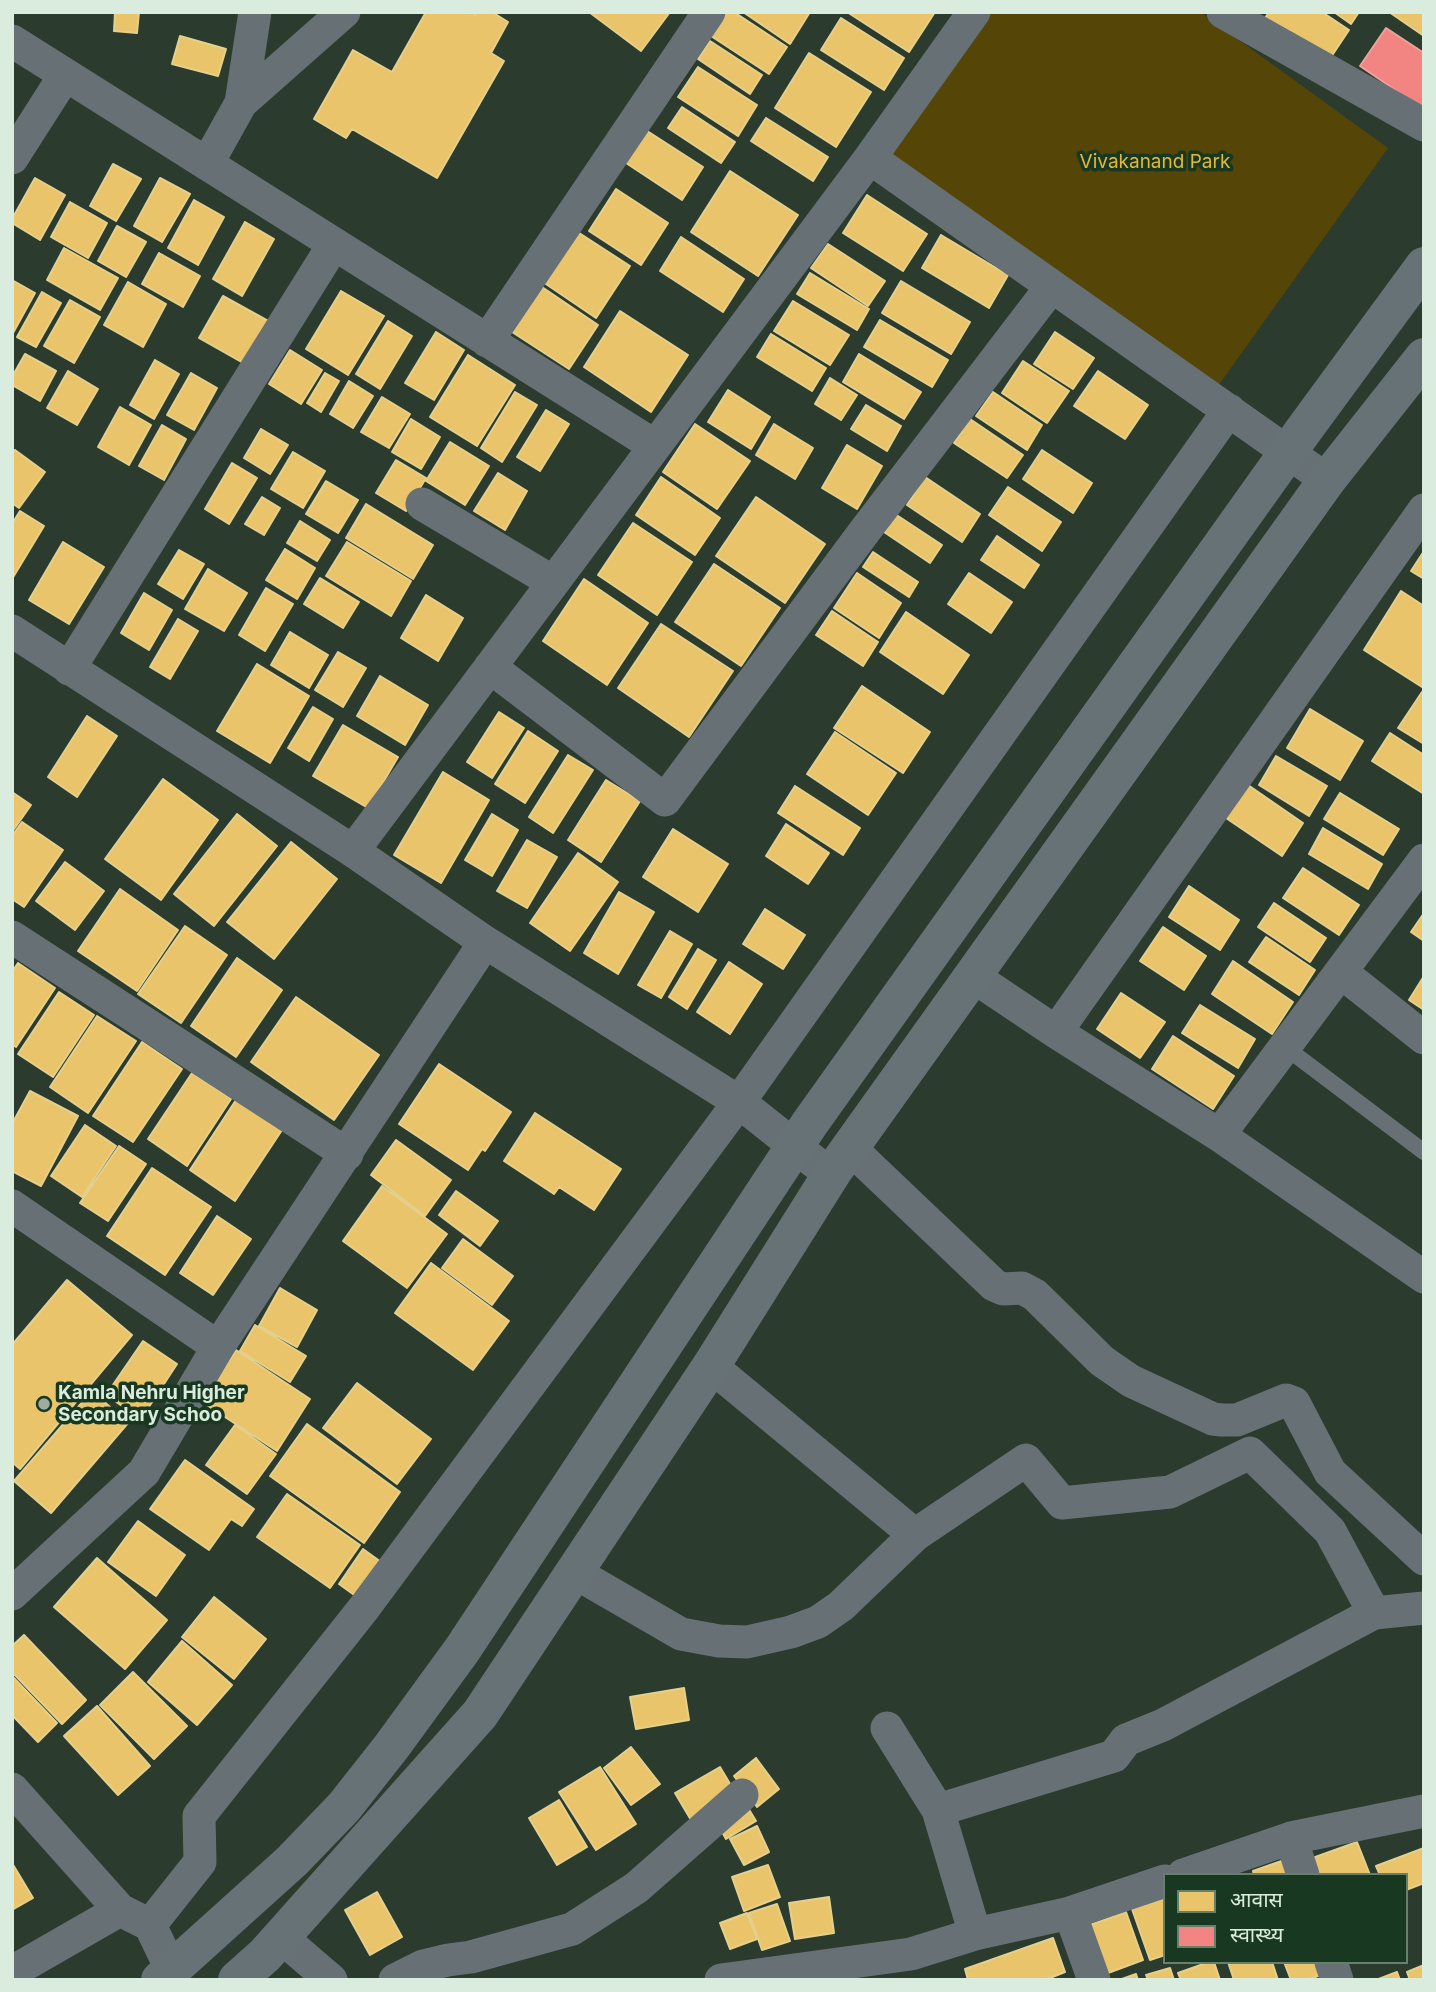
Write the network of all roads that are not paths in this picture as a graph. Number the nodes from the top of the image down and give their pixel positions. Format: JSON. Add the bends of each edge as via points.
{"nodes":[{"id":1,"x":255,"y":12,"type":"edge"},
{"id":2,"x":344,"y":12,"type":"edge"},
{"id":3,"x":709,"y":12,"type":"edge"},
{"id":4,"x":974,"y":12,"type":"edge"},
{"id":5,"x":1232,"y":15,"type":"edge"},
{"id":6,"x":12,"y":41,"type":"edge"},
{"id":7,"x":65,"y":75,"type":"junction"},
{"id":8,"x":242,"y":103,"type":"junction"},
{"id":9,"x":1424,"y":125,"type":"edge"},
{"id":10,"x":12,"y":158,"type":"edge"},
{"id":11,"x":870,"y":158,"type":"junction"},
{"id":12,"x":207,"y":164,"type":"junction"},
{"id":13,"x":334,"y":244,"type":"junction"},
{"id":14,"x":1424,"y":266,"type":"edge"},
{"id":15,"x":1052,"y":286,"type":"junction"},
{"id":16,"x":487,"y":341,"type":"junction"},
{"id":17,"x":1424,"y":357,"type":"edge"},
{"id":18,"x":1229,"y":410,"type":"junction"},
{"id":19,"x":655,"y":446,"type":"junction"},
{"id":20,"x":1288,"y":453,"type":"junction"},
{"id":21,"x":1327,"y":480,"type":"junction"},
{"id":22,"x":422,"y":504,"type":"dead end"},
{"id":23,"x":1424,"y":510,"type":"edge"},
{"id":24,"x":553,"y":582,"type":"junction"},
{"id":25,"x":12,"y":631,"type":"edge"},
{"id":26,"x":490,"y":667,"type":"junction"},
{"id":27,"x":69,"y":669,"type":"junction"},
{"id":28,"x":353,"y":852,"type":"junction"},
{"id":29,"x":1424,"y":860,"type":"edge"},
{"id":30,"x":12,"y":937,"type":"edge"},
{"id":31,"x":485,"y":942,"type":"junction"},
{"id":32,"x":1341,"y":972,"type":"junction"},
{"id":33,"x":971,"y":975,"type":"junction"},
{"id":34,"x":1056,"y":1032,"type":"junction"},
{"id":35,"x":1424,"y":1038,"type":"edge"},
{"id":36,"x":1285,"y":1047,"type":"junction"},
{"id":37,"x":739,"y":1102,"type":"junction"},
{"id":38,"x":1219,"y":1135,"type":"junction"},
{"id":39,"x":794,"y":1147,"type":"junction"},
{"id":40,"x":1424,"y":1152,"type":"edge"},
{"id":41,"x":347,"y":1154,"type":"junction"},
{"id":42,"x":840,"y":1161,"type":"junction"},
{"id":43,"x":12,"y":1206,"type":"edge"},
{"id":44,"x":1424,"y":1277,"type":"edge"},
{"id":45,"x":218,"y":1347,"type":"junction"},
{"id":46,"x":711,"y":1366,"type":"junction"},
{"id":47,"x":915,"y":1535,"type":"junction"},
{"id":48,"x":1424,"y":1559,"type":"edge"},
{"id":49,"x":574,"y":1572,"type":"junction"},
{"id":50,"x":12,"y":1594,"type":"edge"},
{"id":51,"x":1424,"y":1608,"type":"edge"},
{"id":52,"x":1374,"y":1613,"type":"junction"},
{"id":53,"x":887,"y":1728,"type":"dead end"},
{"id":54,"x":12,"y":1788,"type":"edge"},
{"id":55,"x":742,"y":1795,"type":"dead end"},
{"id":56,"x":938,"y":1810,"type":"junction"},
{"id":57,"x":1424,"y":1811,"type":"edge"},
{"id":58,"x":1291,"y":1838,"type":"junction"},
{"id":59,"x":1189,"y":1873,"type":"edge"},
{"id":60,"x":1302,"y":1873,"type":"edge"},
{"id":61,"x":1163,"y":1882,"type":"edge"},
{"id":62,"x":120,"y":1910,"type":"junction"},
{"id":63,"x":1070,"y":1913,"type":"junction"},
{"id":64,"x":150,"y":1925,"type":"junction"},
{"id":65,"x":975,"y":1934,"type":"junction"},
{"id":66,"x":281,"y":1937,"type":"junction"},
{"id":67,"x":916,"y":1967,"type":"edge"},
{"id":68,"x":12,"y":1972,"type":"edge"},
{"id":69,"x":166,"y":1975,"type":"edge"},
{"id":70,"x":237,"y":1980,"type":"edge"},
{"id":71,"x":331,"y":1980,"type":"edge"},
{"id":72,"x":395,"y":1980,"type":"edge"},
{"id":73,"x":721,"y":1980,"type":"edge"},
{"id":74,"x":1094,"y":1980,"type":"edge"}],
"edges":[{"from":1,"to":8,"type":"street"},
{"from":2,"to":8,"type":"street"},
{"from":3,"to":16,"type":"street"},
{"from":4,"to":11,"type":"street"},
{"from":5,"to":9,"type":"street"},
{"from":6,"to":7,"type":"street"},
{"from":7,"to":10,"type":"street"},
{"from":7,"to":12,"type":"street"},
{"from":8,"to":12,"type":"street"},
{"from":11,"to":15,"type":"street"},
{"from":11,"to":19,"type":"street"},
{"from":12,"to":13,"type":"street"},
{"from":13,"to":16,"type":"street"},
{"from":13,"to":27,"type":"street"},
{"from":14,"to":20,"type":"main road"},
{"from":15,"to":18,"type":"street"},
{"from":15,"to":26,"type":"street","via":[[665,800]]},
{"from":16,"to":19,"type":"street"},
{"from":17,"to":21,"type":"main road"},
{"from":18,"to":20,"type":"street"},
{"from":18,"to":37,"type":"street"},
{"from":19,"to":24,"type":"street"},
{"from":20,"to":21,"type":"street"},
{"from":20,"to":39,"type":"main road"},
{"from":21,"to":33,"type":"main road"},
{"from":22,"to":24,"type":"street"},
{"from":23,"to":34,"type":"street"},
{"from":24,"to":26,"type":"street"},
{"from":25,"to":27,"type":"street"},
{"from":26,"to":28,"type":"street"},
{"from":27,"to":28,"type":"street"},
{"from":28,"to":31,"type":"street"},
{"from":29,"to":32,"type":"street"},
{"from":30,"to":41,"type":"street"},
{"from":31,"to":37,"type":"street"},
{"from":31,"to":41,"type":"street"},
{"from":32,"to":35,"type":"street"},
{"from":32,"to":36,"type":"street"},
{"from":33,"to":34,"type":"street"},
{"from":33,"to":42,"type":"main road"},
{"from":34,"to":38,"type":"street"},
{"from":36,"to":38,"type":"street"},
{"from":36,"to":40,"type":"lane"},
{"from":37,"to":39,"type":"street"},
{"from":37,"to":64,"type":"street","via":[[365,1608],[199,1816],[200,1862]]},
{"from":38,"to":44,"type":"street"},
{"from":39,"to":42,"type":"street"},
{"from":39,"to":69,"type":"main road","via":[[463,1650],[392,1746],[344,1807],[292,1861]]},
{"from":41,"to":45,"type":"street"},
{"from":42,"to":46,"type":"main road"},
{"from":42,"to":48,"type":"street","via":[[994,1285],[1022,1288],[1035,1295],[1102,1361],[1131,1381],[1213,1419],[1237,1420],[1286,1400],[1294,1403],[1330,1472]]},
{"from":43,"to":45,"type":"street"},
{"from":45,"to":50,"type":"street","via":[[144,1472]]},
{"from":46,"to":47,"type":"street"},
{"from":46,"to":49,"type":"main road"},
{"from":47,"to":49,"type":"street","via":[[818,1622],[747,1642],[681,1634]]},
{"from":47,"to":52,"type":"street","via":[[1026,1460],[1062,1503],[1170,1492],[1250,1453],[1330,1531]]},
{"from":49,"to":66,"type":"main road","via":[[480,1714]]},
{"from":51,"to":52,"type":"street"},
{"from":52,"to":56,"type":"street","via":[[1163,1725],[1126,1740],[1114,1756]]},
{"from":53,"to":56,"type":"street"},
{"from":54,"to":62,"type":"street"},
{"from":55,"to":72,"type":"street","via":[[636,1888],[572,1929],[423,1966]]},
{"from":56,"to":65,"type":"street"},
{"from":57,"to":58,"type":"street"},
{"from":58,"to":59,"type":"street"},
{"from":58,"to":60,"type":"street"},
{"from":61,"to":63,"type":"street"},
{"from":62,"to":64,"type":"street"},
{"from":62,"to":68,"type":"street"},
{"from":63,"to":65,"type":"street"},
{"from":63,"to":74,"type":"street"},
{"from":64,"to":69,"type":"street"},
{"from":65,"to":67,"type":"street"},
{"from":66,"to":70,"type":"main road"},
{"from":66,"to":71,"type":"street"},
{"from":67,"to":73,"type":"street"}]}
